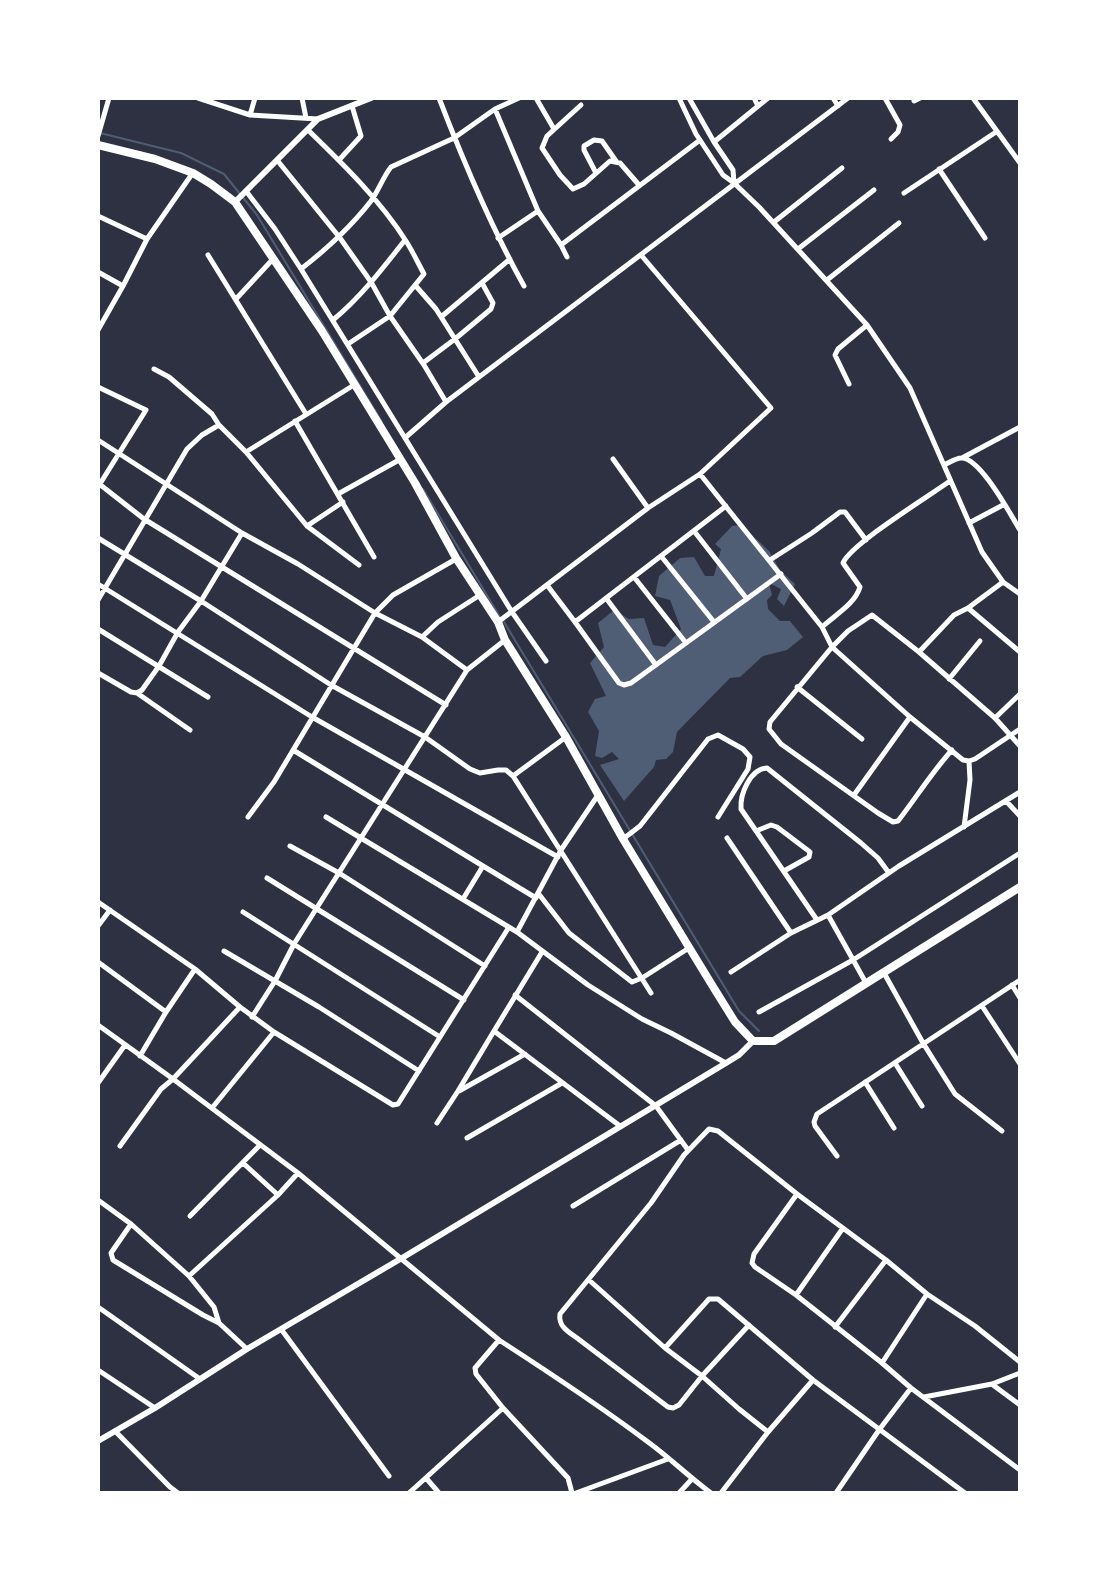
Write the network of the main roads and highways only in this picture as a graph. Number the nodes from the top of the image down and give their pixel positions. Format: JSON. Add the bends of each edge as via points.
{"nodes":[{"id":1,"x":98,"y":145,"type":"edge"},
{"id":2,"x":1020,"y":887,"type":"edge"}],
"edges":[{"from":1,"to":2,"type":"highway","via":[[155,159],[241,196],[273,259],[499,622],[689,948],[735,1022],[753,1041],[774,1041],[864,979]]}]}
